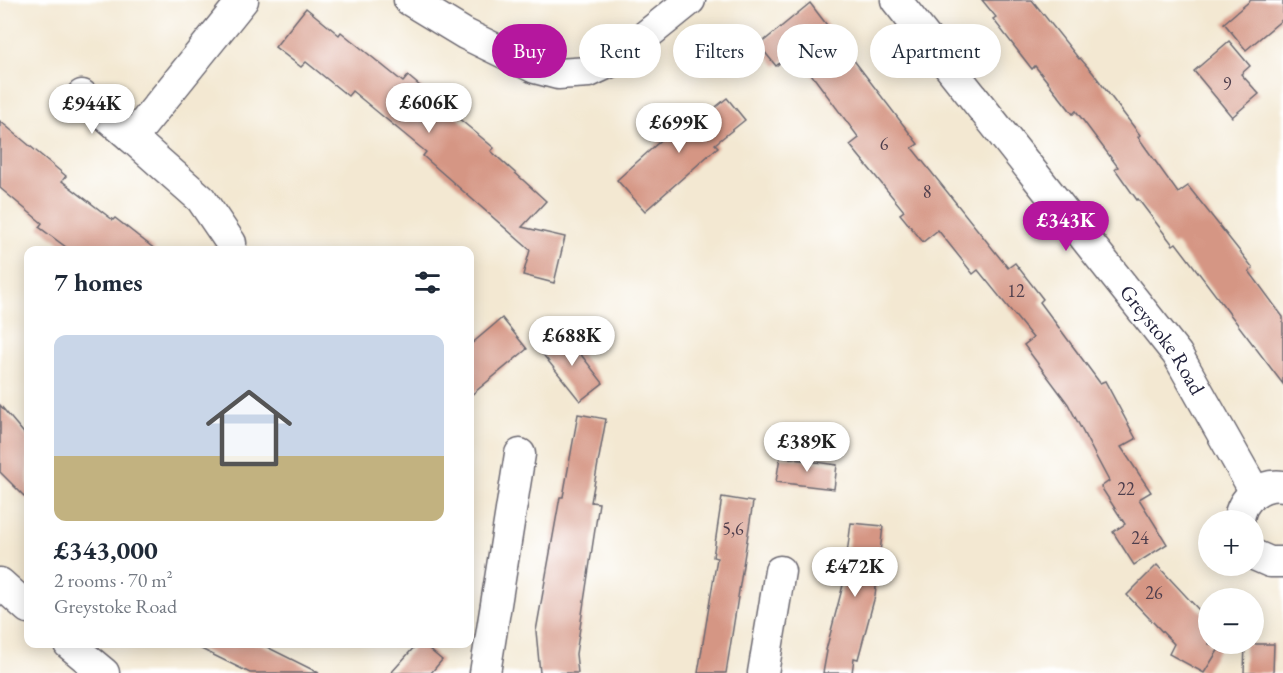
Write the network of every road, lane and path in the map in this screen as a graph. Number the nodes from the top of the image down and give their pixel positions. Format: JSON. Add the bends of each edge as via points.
{"nodes":[{"id":1,"x":243,"y":0,"type":"edge"},
{"id":2,"x":409,"y":0,"type":"edge"},
{"id":3,"x":690,"y":0,"type":"edge"},
{"id":4,"x":896,"y":0,"type":"edge"},
{"id":5,"x":82,"y":95,"type":"dead end"},
{"id":6,"x":132,"y":138,"type":"junction"},
{"id":7,"x":231,"y":243,"type":"dead end"},
{"id":8,"x":520,"y":454,"type":"dead end"},
{"id":9,"x":1269,"y":489,"type":"edge"},
{"id":10,"x":1242,"y":510,"type":"edge"},
{"id":11,"x":1264,"y":559,"type":"edge"},
{"id":12,"x":1283,"y":562,"type":"edge"},
{"id":13,"x":780,"y":571,"type":"dead end"},
{"id":14,"x":0,"y":584,"type":"edge"},
{"id":15,"x":24,"y":605,"type":"edge"},
{"id":16,"x":74,"y":648,"type":"edge"},
{"id":17,"x":104,"y":673,"type":"edge"},
{"id":18,"x":485,"y":673,"type":"edge"},
{"id":19,"x":763,"y":673,"type":"edge"}],
"edges":[{"from":1,"to":6,"type":"street"},
{"from":2,"to":3,"type":"street","via":[[465,34],[535,68],[558,74],[589,72],[617,59]]},
{"from":4,"to":9,"type":"street","name":"Greystoke Road","via":[[1177,354]]},
{"from":5,"to":6,"type":"street"},
{"from":6,"to":7,"type":"street","via":[[201,199]]},
{"from":8,"to":18,"type":"street"},
{"from":9,"to":10,"type":"street","name":"Greystoke Road","via":[[1246,501]]},
{"from":11,"to":12,"type":"street"},
{"from":13,"to":19,"type":"street"},
{"from":14,"to":15,"type":"street"},
{"from":16,"to":17,"type":"street"}]}
